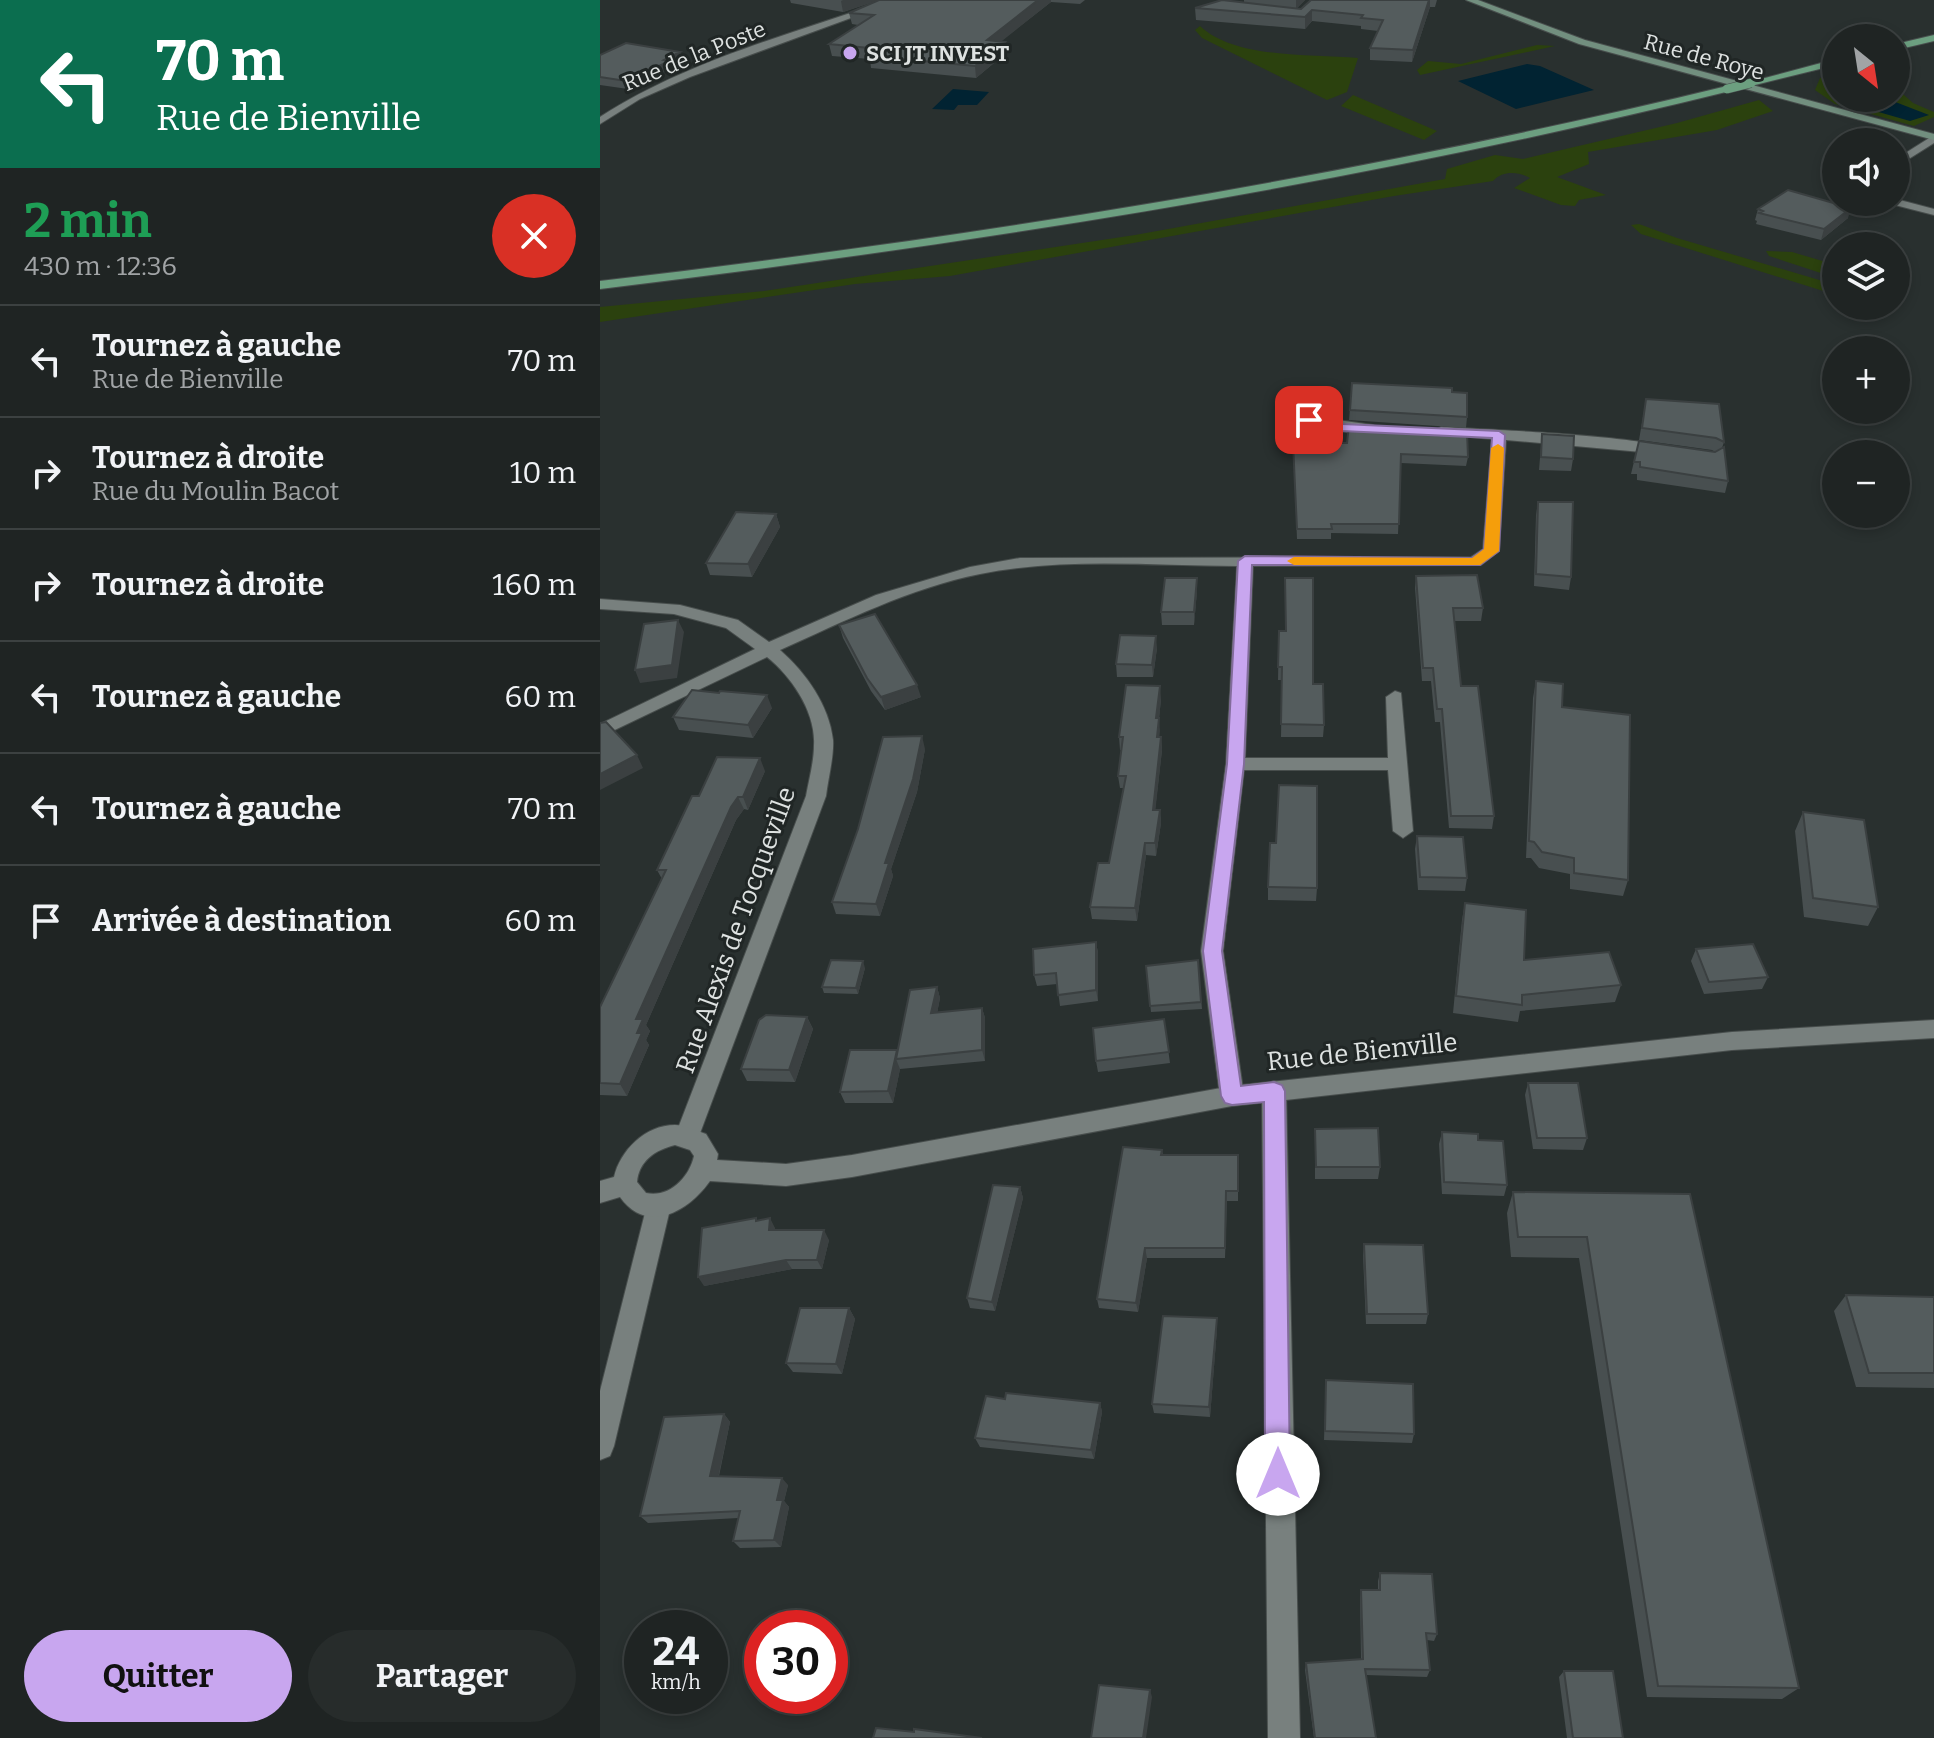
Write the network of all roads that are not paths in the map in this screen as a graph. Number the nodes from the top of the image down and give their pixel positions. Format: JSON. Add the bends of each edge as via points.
{"nodes":[{"id":1,"x":896,"y":0,"type":"edge"},
{"id":2,"x":1470,"y":0,"type":"edge"},
{"id":3,"x":1934,"y":38,"type":"edge"},
{"id":4,"x":1910,"y":44,"type":"edge"},
{"id":5,"x":1822,"y":65,"type":"edge"},
{"id":6,"x":600,"y":121,"type":"edge"},
{"id":7,"x":1934,"y":138,"type":"edge"},
{"id":8,"x":1910,"y":154,"type":"edge"},
{"id":9,"x":1910,"y":206,"type":"edge"},
{"id":10,"x":1934,"y":212,"type":"edge"},
{"id":11,"x":600,"y":285,"type":"edge"},
{"id":12,"x":1309,"y":420,"type":"dead end"},
{"id":13,"x":1384,"y":429,"type":"edge"},
{"id":14,"x":1426,"y":431,"type":"edge"},
{"id":15,"x":1499,"y":435,"type":"junction"},
{"id":16,"x":1681,"y":452,"type":"edge"},
{"id":17,"x":1245,"y":561,"type":"junction"},
{"id":18,"x":600,"y":604,"type":"edge"},
{"id":19,"x":766,"y":650,"type":"junction"},
{"id":20,"x":1395,"y":697,"type":"dead end"},
{"id":21,"x":600,"y":731,"type":"edge"},
{"id":22,"x":1235,"y":764,"type":"junction"},
{"id":23,"x":1397,"y":764,"type":"junction"},
{"id":24,"x":1403,"y":831,"type":"dead end"},
{"id":25,"x":1934,"y":1029,"type":"edge"},
{"id":26,"x":1274,"y":1091,"type":"junction"},
{"id":27,"x":1232,"y":1096,"type":"junction"},
{"id":28,"x":687,"y":1136,"type":"junction"},
{"id":29,"x":704,"y":1170,"type":"junction"},
{"id":30,"x":625,"y":1185,"type":"junction"},
{"id":31,"x":600,"y":1192,"type":"edge"},
{"id":32,"x":659,"y":1205,"type":"junction"},
{"id":33,"x":600,"y":1446,"type":"edge"},
{"id":34,"x":1284,"y":1738,"type":"edge"}],
"edges":[{"from":1,"to":6,"type":"street","name":"Rue de la Poste","via":[[687,75]]},
{"from":2,"to":7,"type":"main road","name":"Rue de Roye","via":[[1582,42]]},
{"from":3,"to":4,"type":"main road"},
{"from":5,"to":11,"type":"main road","bridge":true,"via":[[1440,157],[1276,189],[948,242]]},
{"from":7,"to":8,"type":"street"},
{"from":9,"to":10,"type":"street"},
{"from":12,"to":13,"type":"street"},
{"from":14,"to":15,"type":"street"},
{"from":15,"to":16,"type":"street"},
{"from":15,"to":17,"type":"street","via":[[1491,551],[1475,562]]},
{"from":17,"to":19,"type":"street","via":[[1050,562],[976,570],[882,598]]},
{"from":17,"to":22,"type":"street"},
{"from":18,"to":19,"type":"street","name":"Rue Alexis de Tocqueville","via":[[674,609],[732,624]]},
{"from":19,"to":21,"type":"street"},
{"from":19,"to":28,"type":"street","name":"Rue Alexis de Tocqueville","via":[[802,684],[817,712],[824,742],[816,796]]},
{"from":20,"to":23,"type":"street"},
{"from":22,"to":23,"type":"street"},
{"from":22,"to":27,"type":"street","via":[[1212,951]]},
{"from":23,"to":24,"type":"street"},
{"from":25,"to":26,"type":"street","name":"Rue de Bienville","via":[[1732,1041]]},
{"from":26,"to":27,"type":"street","name":"Rue de Bienville"},
{"from":26,"to":34,"type":"street"},
{"from":27,"to":29,"type":"street","name":"Rue de Bienville","via":[[852,1166],[786,1175]]},
{"from":28,"to":29,"type":"street","via":[[704,1149]]},
{"from":28,"to":30,"type":"street","via":[[662,1137],[638,1152],[625,1173]]},
{"from":29,"to":32,"type":"street","via":[[692,1189]]},
{"from":30,"to":31,"type":"street"},
{"from":30,"to":32,"type":"street","via":[[636,1201]]},
{"from":32,"to":33,"type":"street"}]}
